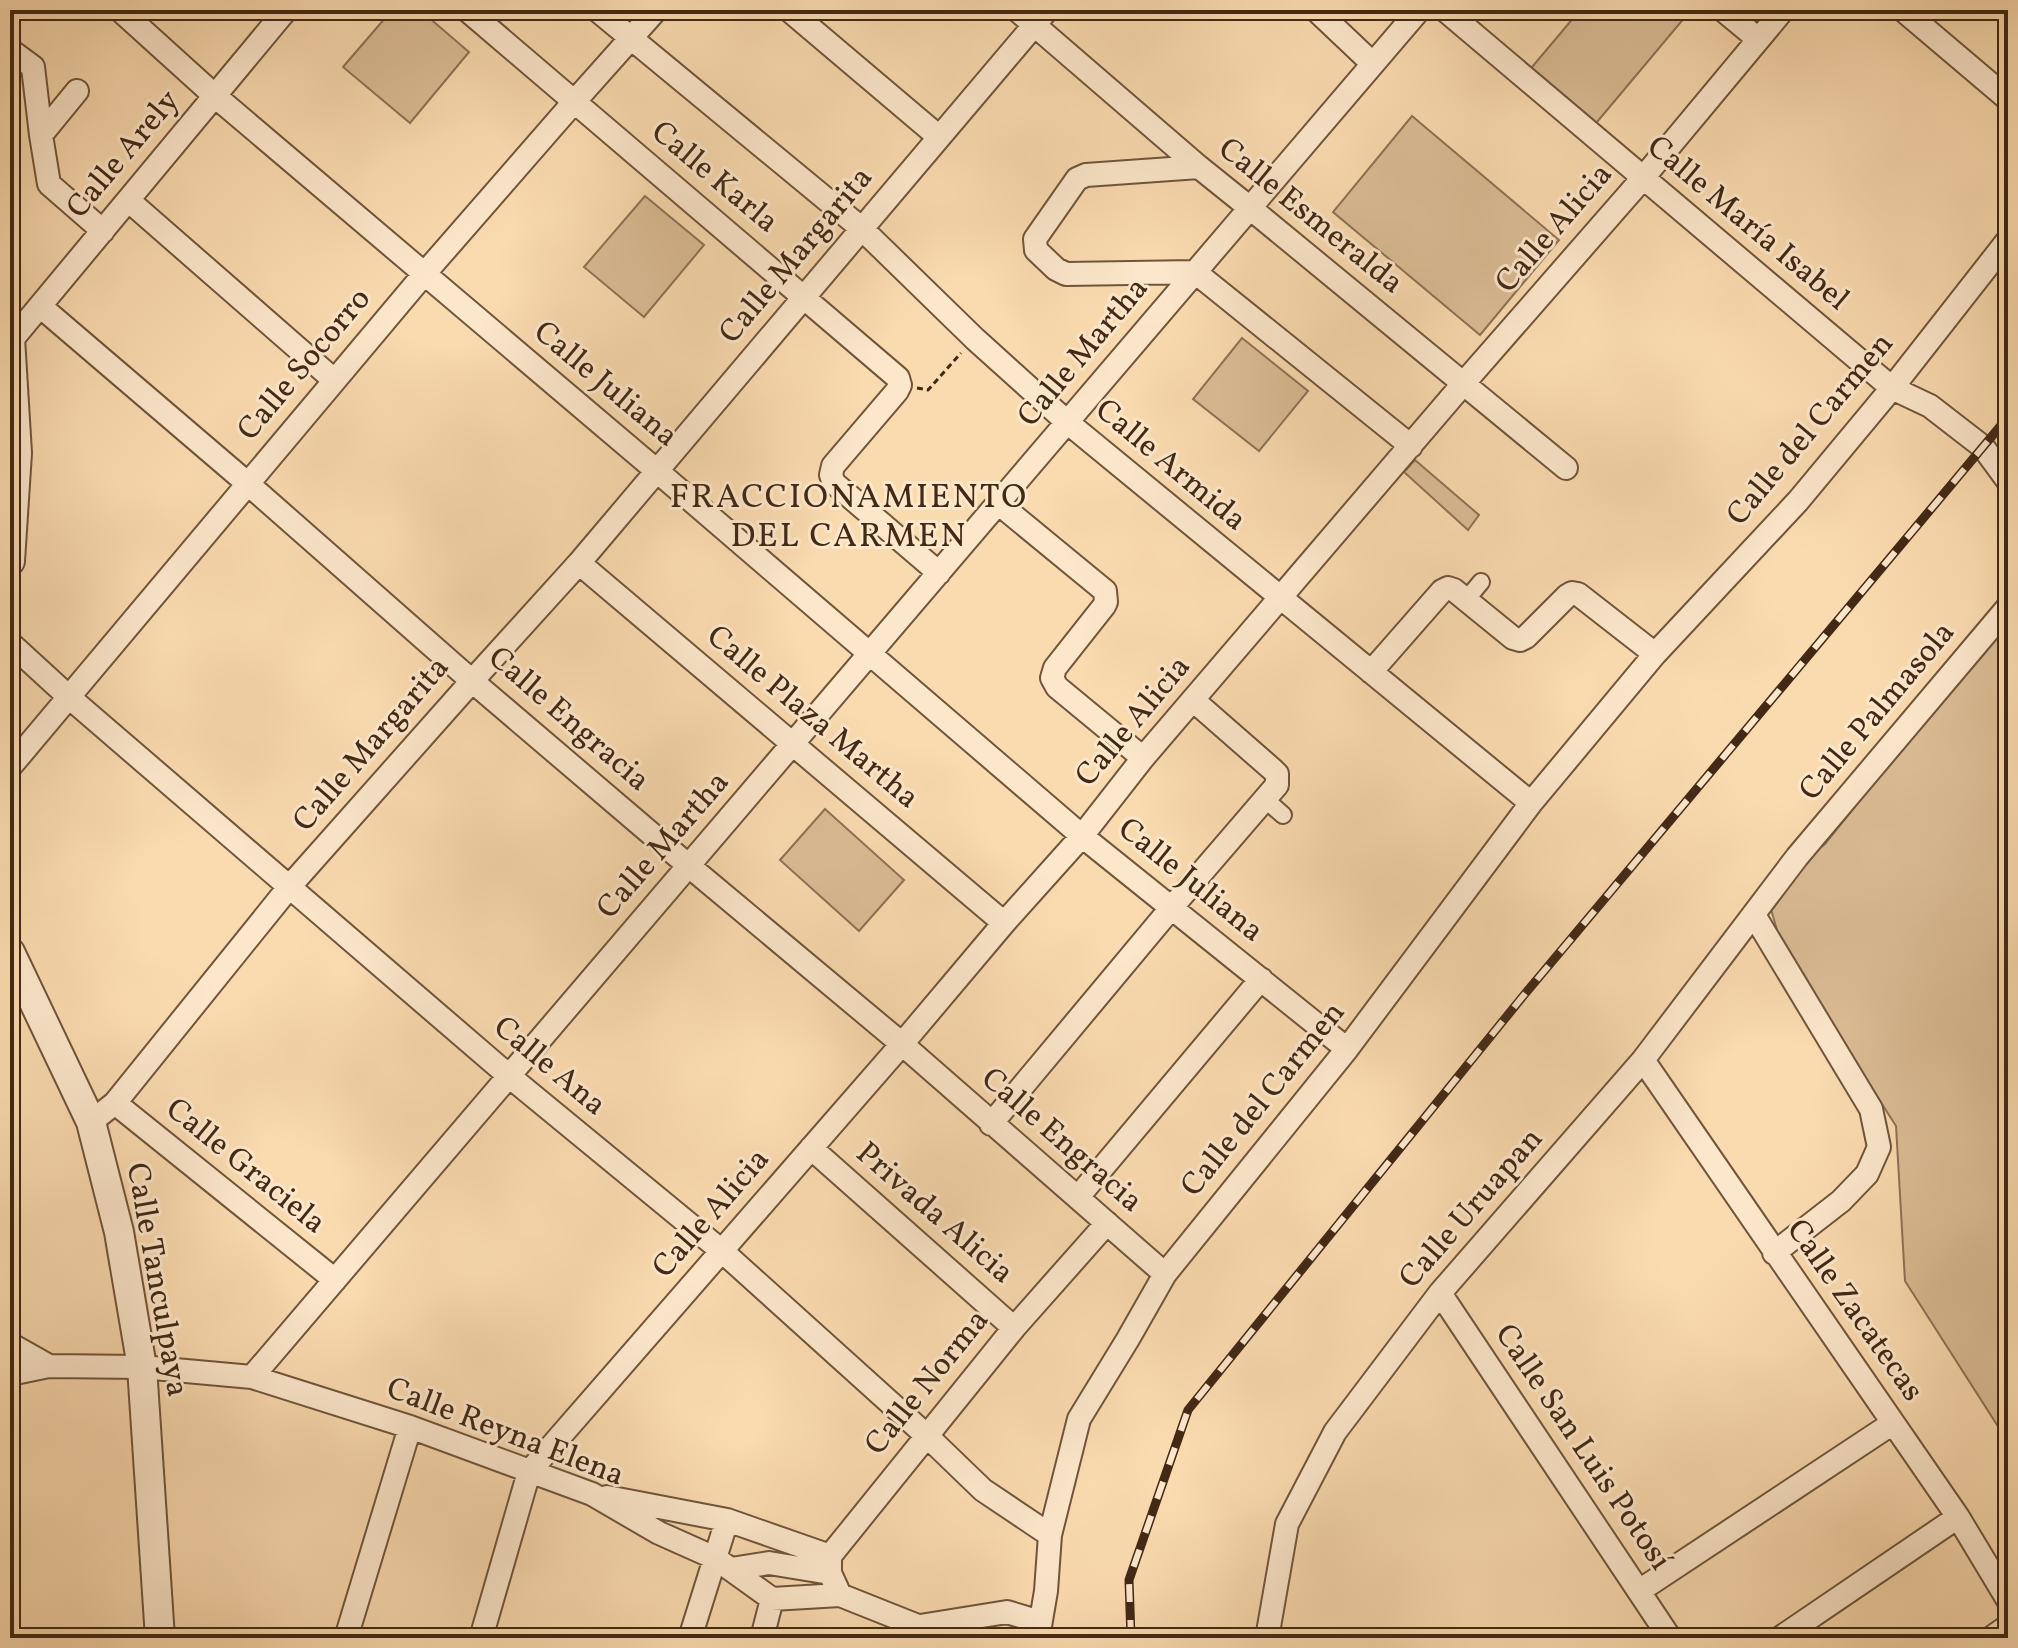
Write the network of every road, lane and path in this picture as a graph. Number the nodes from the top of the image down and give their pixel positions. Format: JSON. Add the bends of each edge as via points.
{"nodes":[{"id":1,"x":286,"y":10,"type":"edge"},
{"id":2,"x":467,"y":10,"type":"edge"},
{"id":3,"x":597,"y":10,"type":"edge"},
{"id":4,"x":656,"y":10,"type":"edge"},
{"id":5,"x":789,"y":10,"type":"edge"},
{"id":6,"x":1316,"y":10,"type":"edge"},
{"id":7,"x":1419,"y":10,"type":"edge"},
{"id":8,"x":1445,"y":10,"type":"edge"},
{"id":9,"x":1723,"y":10,"type":"edge"},
{"id":10,"x":1783,"y":10,"type":"edge"},
{"id":11,"x":1903,"y":10,"type":"edge"},
{"id":12,"x":129,"y":13,"type":"edge"},
{"id":13,"x":1033,"y":15,"type":"edge"},
{"id":14,"x":631,"y":38,"type":"junction"},
{"id":15,"x":1758,"y":39,"type":"junction"},
{"id":16,"x":10,"y":50,"type":"edge"},
{"id":17,"x":1373,"y":64,"type":"junction"},
{"id":18,"x":77,"y":91,"type":"dead end"},
{"id":19,"x":215,"y":96,"type":"junction"},
{"id":20,"x":2008,"y":99,"type":"edge"},
{"id":21,"x":574,"y":102,"type":"junction"},
{"id":22,"x":41,"y":135,"type":"junction"},
{"id":23,"x":939,"y":137,"type":"junction"},
{"id":24,"x":1199,"y":167,"type":"junction"},
{"id":25,"x":1643,"y":178,"type":"junction"},
{"id":26,"x":128,"y":200,"type":"junction"},
{"id":27,"x":1250,"y":208,"type":"junction"},
{"id":28,"x":861,"y":228,"type":"junction"},
{"id":29,"x":103,"y":231,"type":"junction"},
{"id":30,"x":2008,"y":240,"type":"edge"},
{"id":31,"x":1195,"y":272,"type":"junction"},
{"id":32,"x":425,"y":273,"type":"junction"},
{"id":33,"x":804,"y":297,"type":"junction"},
{"id":34,"x":40,"y":306,"type":"junction"},
{"id":35,"x":975,"y":339,"type":"junction"},
{"id":36,"x":10,"y":341,"type":"edge"},
{"id":37,"x":334,"y":380,"type":"junction"},
{"id":38,"x":1463,"y":384,"type":"junction"},
{"id":39,"x":900,"y":385,"type":"junction"},
{"id":40,"x":1892,"y":388,"type":"junction"},
{"id":41,"x":1067,"y":422,"type":"junction"},
{"id":42,"x":1411,"y":446,"type":"junction"},
{"id":43,"x":1566,"y":468,"type":"dead end"},
{"id":44,"x":657,"y":471,"type":"junction"},
{"id":45,"x":2008,"y":481,"type":"edge"},
{"id":46,"x":247,"y":483,"type":"junction"},
{"id":47,"x":998,"y":503,"type":"junction"},
{"id":48,"x":10,"y":561,"type":"edge"},
{"id":49,"x":579,"y":563,"type":"junction"},
{"id":50,"x":939,"y":573,"type":"junction"},
{"id":51,"x":1481,"y":582,"type":"dead end"},
{"id":52,"x":1280,"y":599,"type":"junction"},
{"id":53,"x":1466,"y":600,"type":"junction"},
{"id":54,"x":2008,"y":607,"type":"edge"},
{"id":55,"x":10,"y":643,"type":"edge"},
{"id":56,"x":869,"y":654,"type":"junction"},
{"id":57,"x":1654,"y":655,"type":"junction"},
{"id":58,"x":1371,"y":672,"type":"junction"},
{"id":59,"x":472,"y":681,"type":"junction"},
{"id":60,"x":70,"y":698,"type":"junction"},
{"id":61,"x":1193,"y":700,"type":"junction"},
{"id":62,"x":794,"y":743,"type":"junction"},
{"id":63,"x":1143,"y":758,"type":"junction"},
{"id":64,"x":10,"y":767,"type":"edge"},
{"id":65,"x":1266,"y":800,"type":"junction"},
{"id":66,"x":1531,"y":803,"type":"junction"},
{"id":67,"x":1283,"y":815,"type":"dead end"},
{"id":68,"x":1082,"y":836,"type":"junction"},
{"id":69,"x":1797,"y":857,"type":"joint"},
{"id":70,"x":689,"y":866,"type":"junction"},
{"id":71,"x":290,"y":886,"type":"junction"},
{"id":72,"x":1172,"y":907,"type":"junction"},
{"id":73,"x":1754,"y":915,"type":"junction"},
{"id":74,"x":1004,"y":923,"type":"junction"},
{"id":75,"x":10,"y":952,"type":"edge"},
{"id":76,"x":1261,"y":979,"type":"junction"},
{"id":77,"x":902,"y":1044,"type":"junction"},
{"id":78,"x":1347,"y":1049,"type":"junction"},
{"id":79,"x":1643,"y":1060,"type":"junction"},
{"id":80,"x":509,"y":1076,"type":"junction"},
{"id":81,"x":115,"y":1103,"type":"junction"},
{"id":82,"x":91,"y":1122,"type":"junction"},
{"id":83,"x":991,"y":1124,"type":"junction"},
{"id":84,"x":811,"y":1148,"type":"junction"},
{"id":85,"x":1078,"y":1197,"type":"junction"},
{"id":86,"x":1107,"y":1223,"type":"junction"},
{"id":87,"x":723,"y":1252,"type":"junction"},
{"id":88,"x":1774,"y":1253,"type":"junction"},
{"id":89,"x":1165,"y":1274,"type":"junction"},
{"id":90,"x":335,"y":1280,"type":"junction"},
{"id":91,"x":1440,"y":1293,"type":"junction"},
{"id":92,"x":1014,"y":1328,"type":"junction"},
{"id":93,"x":10,"y":1344,"type":"edge"},
{"id":94,"x":49,"y":1366,"type":"junction"},
{"id":95,"x":142,"y":1367,"type":"junction"},
{"id":96,"x":10,"y":1374,"type":"edge"},
{"id":97,"x":252,"y":1377,"type":"junction"},
{"id":98,"x":1893,"y":1423,"type":"junction"},
{"id":99,"x":410,"y":1427,"type":"junction"},
{"id":100,"x":927,"y":1436,"type":"junction"},
{"id":101,"x":529,"y":1472,"type":"junction"},
{"id":102,"x":592,"y":1494,"type":"junction"},
{"id":103,"x":1958,"y":1517,"type":"junction"},
{"id":104,"x":727,"y":1520,"type":"junction"},
{"id":105,"x":1050,"y":1535,"type":"junction"},
{"id":106,"x":723,"y":1564,"type":"junction"},
{"id":107,"x":830,"y":1564,"type":"junction"},
{"id":108,"x":1639,"y":1591,"type":"junction"},
{"id":109,"x":840,"y":1595,"type":"junction"},
{"id":110,"x":772,"y":1599,"type":"junction"},
{"id":111,"x":2008,"y":1600,"type":"edge"},
{"id":112,"x":2008,"y":1626,"type":"edge"},
{"id":113,"x":917,"y":1627,"type":"junction"},
{"id":114,"x":1039,"y":1630,"type":"edge"},
{"id":115,"x":160,"y":1638,"type":"edge"},
{"id":116,"x":346,"y":1638,"type":"edge"},
{"id":117,"x":481,"y":1638,"type":"edge"},
{"id":118,"x":690,"y":1638,"type":"edge"},
{"id":119,"x":762,"y":1638,"type":"edge"},
{"id":120,"x":948,"y":1638,"type":"edge"},
{"id":121,"x":1267,"y":1638,"type":"edge"},
{"id":122,"x":1670,"y":1638,"type":"edge"},
{"id":123,"x":1780,"y":1638,"type":"edge"},
{"id":124,"x":1991,"y":1638,"type":"edge"}],
"edges":[{"from":1,"to":19,"type":"street","name":"Calle Arely"},
{"from":2,"to":21,"type":"street","name":"Calle Karla"},
{"from":3,"to":14,"type":"street","name":"Calle Armida"},
{"from":4,"to":14,"type":"street","name":"Calle Socorro"},
{"from":5,"to":23,"type":"street"},
{"from":6,"to":17,"type":"street"},
{"from":7,"to":17,"type":"street","name":"Calle Martha"},
{"from":8,"to":25,"type":"street","name":"Calle María Isabel"},
{"from":9,"to":15,"type":"street"},
{"from":10,"to":15,"type":"street","name":"Calle Alicia"},
{"from":11,"to":20,"type":"street"},
{"from":12,"to":19,"type":"street","name":"Calle Juliana"},
{"from":13,"to":23,"type":"street","name":"Calle Margarita"},
{"from":13,"to":24,"type":"street","name":"Calle Esmeralda"},
{"from":14,"to":21,"type":"street","name":"Calle Socorro"},
{"from":14,"to":28,"type":"street","name":"Calle Armida"},
{"from":15,"to":25,"type":"street","name":"Calle Alicia"},
{"from":16,"to":22,"type":"street","via":[[33,67]]},
{"from":17,"to":27,"type":"street","name":"Calle Martha"},
{"from":18,"to":22,"type":"street"},
{"from":19,"to":26,"type":"street","name":"Calle Arely"},
{"from":19,"to":32,"type":"street","name":"Calle Juliana"},
{"from":21,"to":32,"type":"street","name":"Calle Socorro"},
{"from":21,"to":33,"type":"street","name":"Calle Karla"},
{"from":22,"to":29,"type":"street","via":[[49,184]]},
{"from":23,"to":28,"type":"street","name":"Calle Margarita"},
{"from":24,"to":27,"type":"street","name":"Calle Esmeralda"},
{"from":24,"to":31,"type":"street","name":"Calle Martha","via":[[1086,175],[1077,179],[1035,239],[1036,250],[1066,274]]},
{"from":25,"to":38,"type":"street","name":"Calle Alicia"},
{"from":25,"to":40,"type":"street","name":"Calle María Isabel"},
{"from":26,"to":29,"type":"street","name":"Calle Arely"},
{"from":26,"to":37,"type":"street"},
{"from":27,"to":31,"type":"street","name":"Calle Martha"},
{"from":27,"to":38,"type":"street","name":"Calle Esmeralda"},
{"from":28,"to":33,"type":"street","name":"Calle Margarita"},
{"from":28,"to":35,"type":"street","name":"Calle Armida"},
{"from":29,"to":34,"type":"street","name":"Calle Arely"},
{"from":30,"to":40,"type":"street","name":"Calle del Carmen"},
{"from":31,"to":41,"type":"street","name":"Calle Martha"},
{"from":31,"to":42,"type":"street"},
{"from":32,"to":37,"type":"street","name":"Calle Socorro"},
{"from":32,"to":44,"type":"street","name":"Calle Juliana"},
{"from":33,"to":39,"type":"street","name":"Calle Karla"},
{"from":33,"to":44,"type":"street","name":"Calle Margarita"},
{"from":34,"to":36,"type":"street","name":"Calle Arely"},
{"from":34,"to":46,"type":"street","name":"Calle Engracia"},
{"from":35,"to":39,"type":"path","via":[[928,390]]},
{"from":35,"to":41,"type":"street","name":"Calle Armida"},
{"from":36,"to":48,"type":"street","via":[[17,453]]},
{"from":37,"to":46,"type":"street","name":"Calle Socorro"},
{"from":38,"to":42,"type":"street","name":"Calle Alicia"},
{"from":38,"to":43,"type":"street","name":"Calle Esmeralda"},
{"from":39,"to":50,"type":"street","via":[[831,475]]},
{"from":40,"to":45,"type":"street","name":"Calle María Isabel","via":[[1930,406],[1983,447]]},
{"from":40,"to":57,"type":"street","name":"Calle del Carmen","via":[[1798,501]]},
{"from":41,"to":47,"type":"street","name":"Calle Martha"},
{"from":41,"to":52,"type":"street","name":"Calle Armida"},
{"from":42,"to":52,"type":"street","name":"Calle Alicia"},
{"from":44,"to":49,"type":"street","name":"Calle Margarita"},
{"from":44,"to":56,"type":"street","name":"Calle Juliana"},
{"from":46,"to":59,"type":"street","name":"Calle Engracia"},
{"from":46,"to":60,"type":"street","name":"Calle Socorro"},
{"from":47,"to":50,"type":"street","name":"Calle Martha"},
{"from":47,"to":63,"type":"street","via":[[1105,591],[1104,606],[1052,678]]},
{"from":49,"to":59,"type":"street","name":"Calle Margarita"},
{"from":49,"to":62,"type":"street","name":"Calle Plaza Martha"},
{"from":50,"to":56,"type":"street","name":"Calle Martha"},
{"from":51,"to":53,"type":"street"},
{"from":52,"to":58,"type":"street","name":"Calle Armida"},
{"from":52,"to":61,"type":"street","name":"Calle Alicia"},
{"from":53,"to":57,"type":"street","via":[[1520,640],[1567,596],[1578,594]]},
{"from":53,"to":58,"type":"street","via":[[1454,590],[1442,591]]},
{"from":54,"to":69,"type":"street","name":"Calle Palmasola"},
{"from":55,"to":60,"type":"street","name":"Calle Ana"},
{"from":56,"to":62,"type":"street","name":"Calle Martha"},
{"from":56,"to":68,"type":"street","name":"Calle Juliana"},
{"from":57,"to":66,"type":"street","name":"Calle del Carmen"},
{"from":58,"to":66,"type":"street","name":"Calle Armida"},
{"from":59,"to":70,"type":"street","name":"Calle Engracia"},
{"from":59,"to":71,"type":"street","name":"Calle Margarita"},
{"from":60,"to":64,"type":"street","name":"Calle Socorro"},
{"from":60,"to":71,"type":"street","name":"Calle Ana"},
{"from":61,"to":63,"type":"street","name":"Calle Alicia"},
{"from":61,"to":65,"type":"street","via":[[1273,770],[1277,785]]},
{"from":62,"to":70,"type":"street","name":"Calle Martha"},
{"from":62,"to":74,"type":"street","name":"Calle Plaza Martha"},
{"from":63,"to":68,"type":"street","name":"Calle Alicia"},
{"from":65,"to":67,"type":"street"},
{"from":65,"to":72,"type":"street"},
{"from":66,"to":78,"type":"street","name":"Calle del Carmen"},
{"from":68,"to":72,"type":"street","name":"Calle Juliana"},
{"from":68,"to":74,"type":"street","name":"Calle Alicia"},
{"from":69,"to":73,"type":"street","name":"Calle Uruapan"},
{"from":70,"to":77,"type":"street","name":"Calle Engracia"},
{"from":70,"to":80,"type":"street","name":"Calle Martha"},
{"from":71,"to":80,"type":"street","name":"Calle Ana"},
{"from":71,"to":81,"type":"street","name":"Calle Margarita"},
{"from":72,"to":76,"type":"street","name":"Calle Juliana"},
{"from":72,"to":83,"type":"street"},
{"from":73,"to":79,"type":"street","name":"Calle Uruapan"},
{"from":73,"to":88,"type":"street","via":[[1871,1109],[1879,1147],[1867,1174],[1841,1201]]},
{"from":74,"to":77,"type":"street","name":"Calle Alicia"},
{"from":75,"to":82,"type":"street","name":"Calle Tanculpaya"},
{"from":76,"to":78,"type":"street","name":"Calle Juliana"},
{"from":76,"to":85,"type":"street"},
{"from":77,"to":83,"type":"street","name":"Calle Engracia"},
{"from":77,"to":84,"type":"street","name":"Calle Alicia"},
{"from":78,"to":89,"type":"street","name":"Calle del Carmen"},
{"from":79,"to":88,"type":"street","name":"Calle Zacatecas"},
{"from":79,"to":91,"type":"street","name":"Calle Uruapan"},
{"from":80,"to":87,"type":"street","name":"Calle Ana"},
{"from":80,"to":90,"type":"street","name":"Calle Martha"},
{"from":81,"to":82,"type":"street","name":"Calle Margarita"},
{"from":81,"to":90,"type":"street","name":"Calle Graciela"},
{"from":82,"to":95,"type":"street","name":"Calle Tanculpaya","via":[[119,1232]]},
{"from":83,"to":85,"type":"street","name":"Calle Engracia"},
{"from":84,"to":87,"type":"street","name":"Calle Alicia"},
{"from":84,"to":92,"type":"street","name":"Privada Alicia"},
{"from":85,"to":86,"type":"street","name":"Calle Engracia"},
{"from":86,"to":89,"type":"street","name":"Calle Engracia"},
{"from":86,"to":92,"type":"street","name":"Calle Norma"},
{"from":87,"to":100,"type":"street","name":"Calle Ana"},
{"from":87,"to":101,"type":"street","name":"Calle Alicia"},
{"from":88,"to":98,"type":"street","name":"Calle Zacatecas"},
{"from":89,"to":105,"type":"street","name":"Calle del Carmen","via":[[1079,1419]]},
{"from":90,"to":97,"type":"street","name":"Calle Martha"},
{"from":91,"to":108,"type":"street","name":"Calle San Luis Potosí"},
{"from":91,"to":121,"type":"street","name":"Calle Uruapan","via":[[1335,1432],[1287,1524]]},
{"from":92,"to":100,"type":"street","name":"Calle Norma"},
{"from":93,"to":94,"type":"street"},
{"from":94,"to":95,"type":"street"},
{"from":94,"to":96,"type":"street"},
{"from":95,"to":97,"type":"street"},
{"from":95,"to":115,"type":"street","name":"Calle Tanculpaya"},
{"from":97,"to":99,"type":"street","name":"Calle Reyna Elena"},
{"from":98,"to":103,"type":"street","name":"Calle Zacatecas"},
{"from":98,"to":108,"type":"street"},
{"from":99,"to":101,"type":"street","name":"Calle Reyna Elena"},
{"from":99,"to":116,"type":"street","via":[[354,1585]]},
{"from":100,"to":105,"type":"street","name":"Calle Ana","via":[[983,1490]]},
{"from":100,"to":107,"type":"street","name":"Calle Norma"},
{"from":101,"to":102,"type":"street","name":"Calle Reyna Elena"},
{"from":101,"to":117,"type":"street"},
{"from":102,"to":104,"type":"street"},
{"from":102,"to":106,"type":"street","name":"Calle Reyna Elena"},
{"from":103,"to":111,"type":"street","name":"Calle Zacatecas"},
{"from":103,"to":123,"type":"street"},
{"from":104,"to":106,"type":"street"},
{"from":104,"to":107,"type":"street"},
{"from":105,"to":114,"type":"street","name":"Calle del Carmen"},
{"from":106,"to":107,"type":"street"},
{"from":106,"to":110,"type":"street","name":"Calle Reyna Elena"},
{"from":106,"to":118,"type":"street"},
{"from":107,"to":109,"type":"street"},
{"from":108,"to":122,"type":"street","name":"Calle San Luis Potosí"},
{"from":109,"to":110,"type":"street"},
{"from":109,"to":113,"type":"street"},
{"from":110,"to":119,"type":"street"},
{"from":112,"to":124,"type":"street"},
{"from":113,"to":114,"type":"street","via":[[1007,1612]]},
{"from":113,"to":120,"type":"street"}]}
